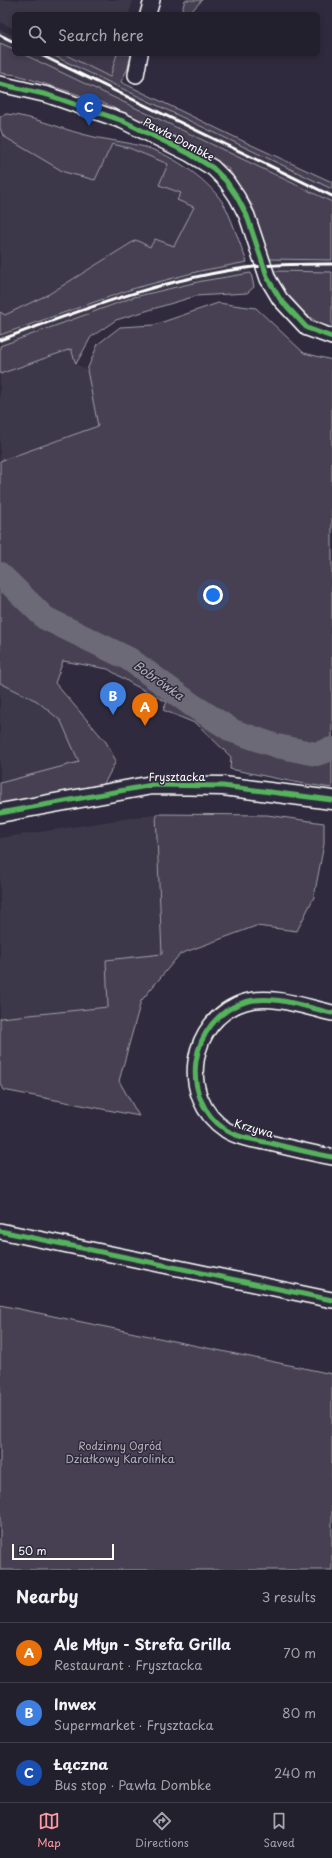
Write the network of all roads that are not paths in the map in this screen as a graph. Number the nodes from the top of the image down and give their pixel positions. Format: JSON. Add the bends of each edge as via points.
{"nodes":[{"id":1,"x":152,"y":0,"type":"edge"},
{"id":2,"x":149,"y":12,"type":"edge"},
{"id":3,"x":140,"y":56,"type":"edge"},
{"id":4,"x":136,"y":75,"type":"dead end"},
{"id":5,"x":0,"y":84,"type":"edge"},
{"id":6,"x":332,"y":337,"type":"edge"},
{"id":7,"x":332,"y":800,"type":"edge"},
{"id":8,"x":0,"y":813,"type":"edge"},
{"id":9,"x":332,"y":1013,"type":"edge"},
{"id":10,"x":332,"y":1157,"type":"edge"},
{"id":11,"x":0,"y":1231,"type":"edge"},
{"id":12,"x":332,"y":1300,"type":"edge"}],
"edges":[{"from":1,"to":2,"type":"street"},
{"from":3,"to":4,"type":"street"},
{"from":5,"to":6,"type":"street","name":"Pawła Dombke","via":[[85,106],[183,150],[213,168],[230,186],[247,216],[268,279],[280,299],[307,328]]},
{"from":7,"to":8,"type":"street","name":"Frysztacka","via":[[223,786],[152,785]]},
{"from":9,"to":10,"type":"street","name":"Krzywa","via":[[276,1000],[246,1002],[237,1006],[218,1017],[203,1035],[196,1055],[195,1075],[199,1096],[204,1106],[210,1116],[226,1130],[247,1138]]},
{"from":11,"to":12,"type":"street"}]}
